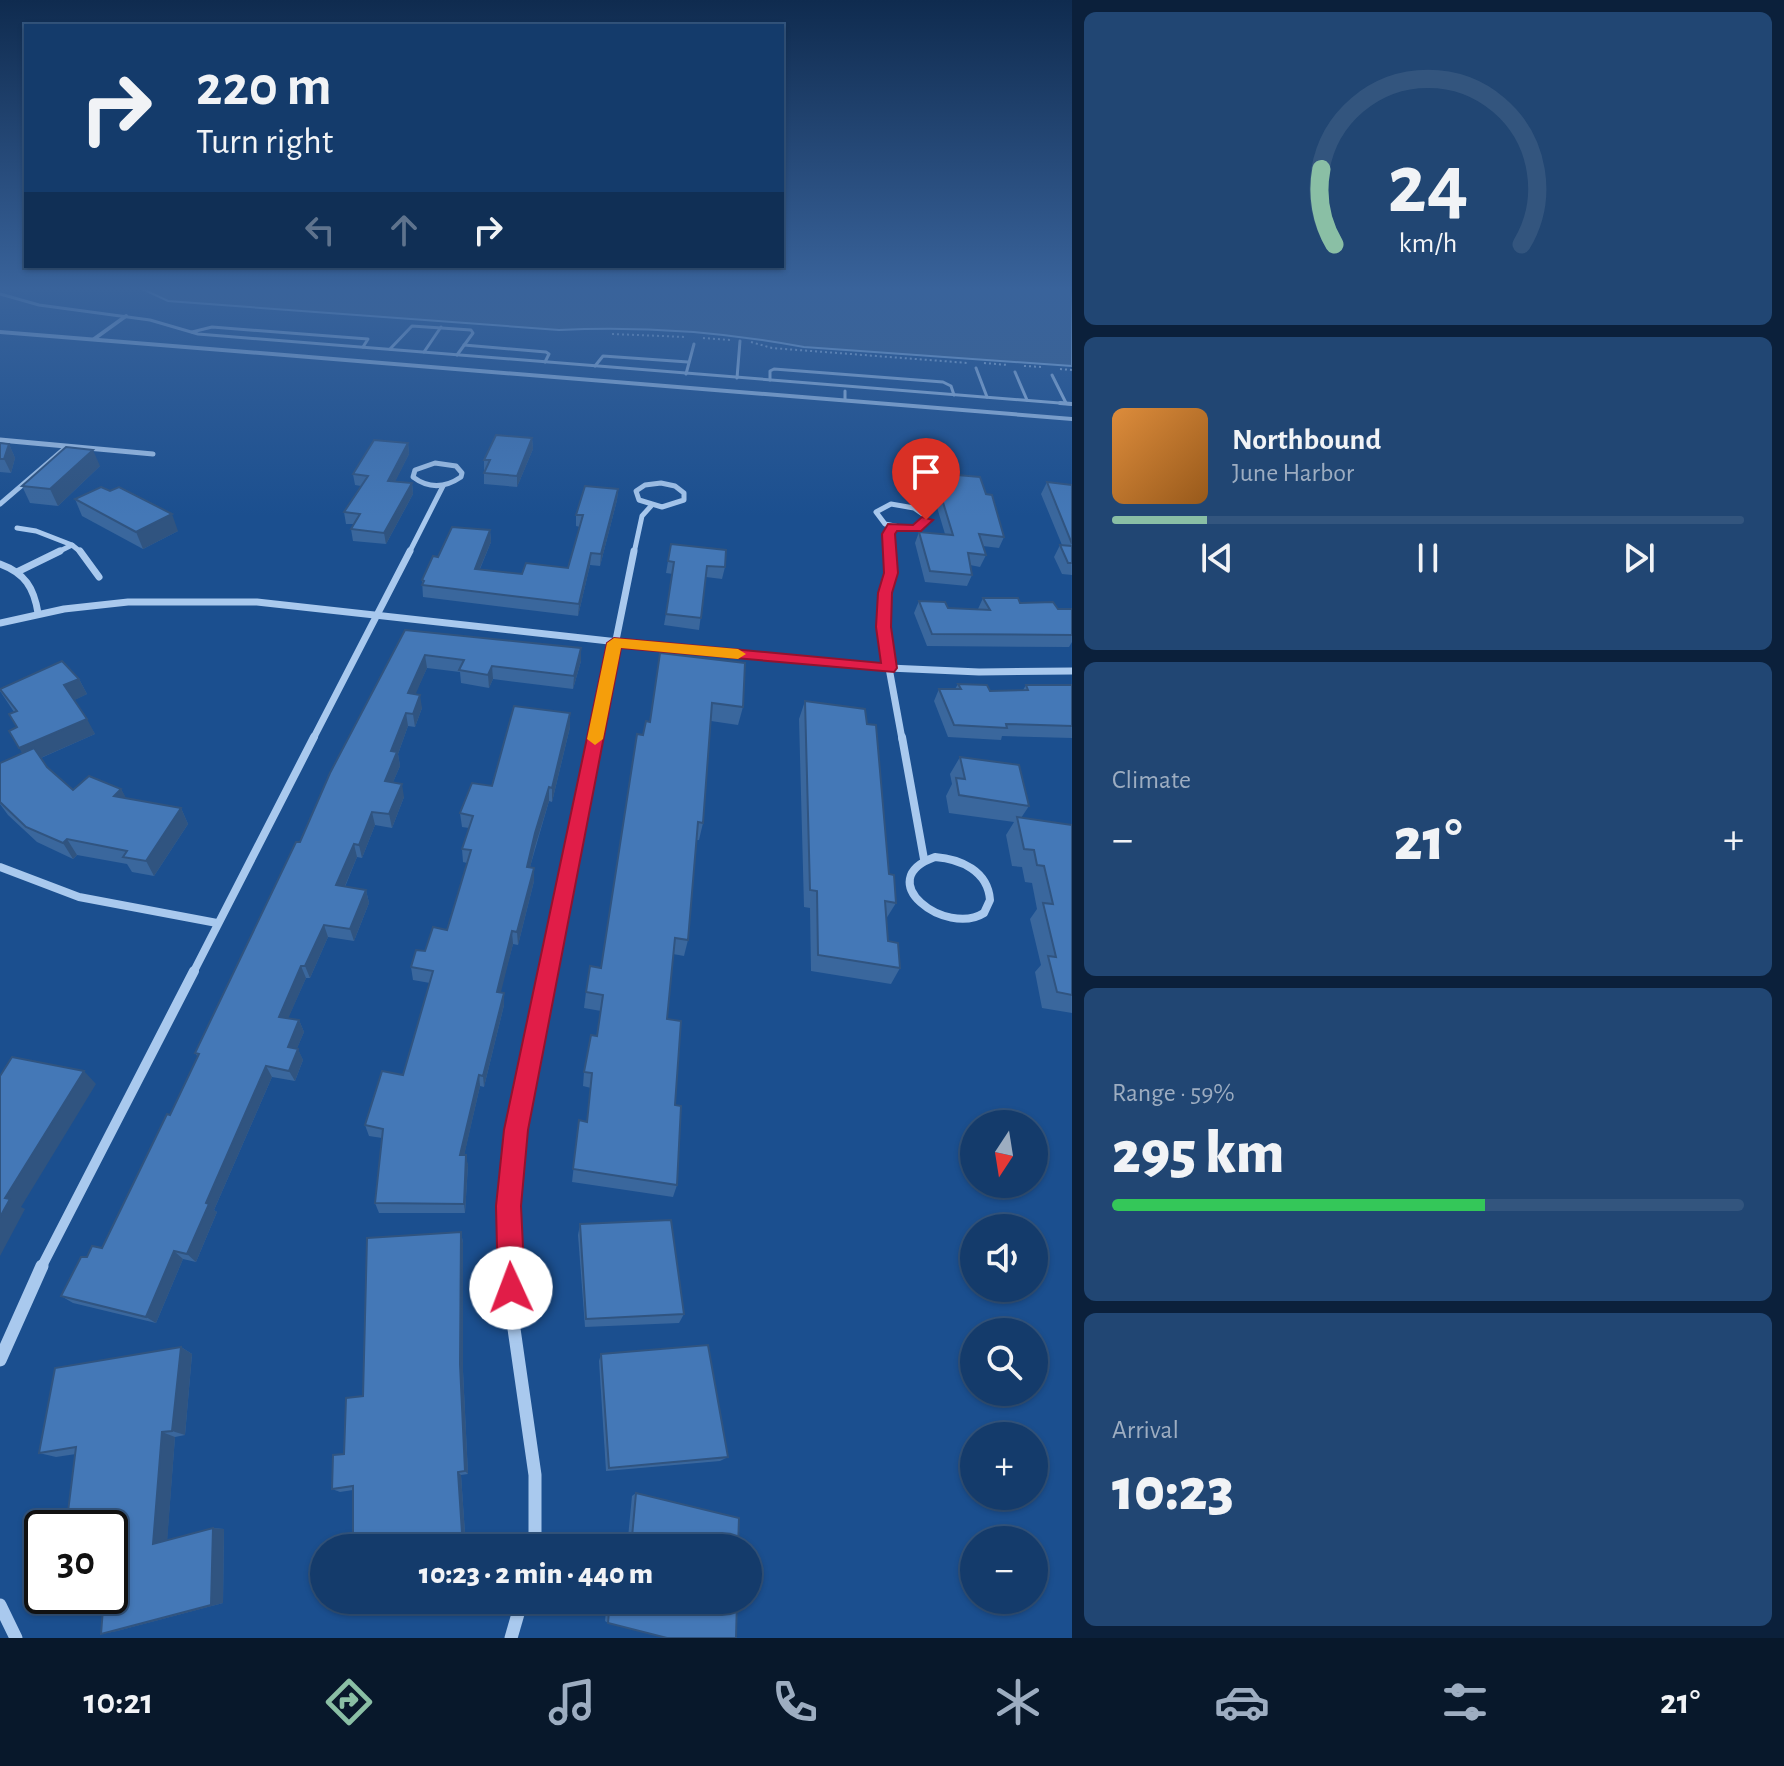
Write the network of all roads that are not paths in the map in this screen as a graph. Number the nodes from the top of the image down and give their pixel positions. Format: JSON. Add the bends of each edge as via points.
{"nodes":[{"id":1,"x":416,"y":363,"type":"edge"},
{"id":2,"x":563,"y":363,"type":"edge"},
{"id":3,"x":597,"y":363,"type":"edge"},
{"id":4,"x":688,"y":363,"type":"edge"},
{"id":5,"x":738,"y":363,"type":"edge"},
{"id":6,"x":595,"y":366,"type":"junction"},
{"id":7,"x":976,"y":368,"type":"dead end"},
{"id":8,"x":1015,"y":372,"type":"dead end"},
{"id":9,"x":686,"y":374,"type":"junction"},
{"id":10,"x":1052,"y":375,"type":"dead end"},
{"id":11,"x":861,"y":376,"type":"junction"},
{"id":12,"x":737,"y":378,"type":"junction"},
{"id":13,"x":770,"y":380,"type":"junction"},
{"id":14,"x":862,"y":388,"type":"junction"},
{"id":15,"x":954,"y":395,"type":"junction"},
{"id":16,"x":987,"y":397,"type":"junction"},
{"id":17,"x":1027,"y":400,"type":"junction"},
{"id":18,"x":1066,"y":403,"type":"junction"},
{"id":19,"x":1072,"y":404,"type":"edge"},
{"id":20,"x":1072,"y":419,"type":"edge"},
{"id":21,"x":0,"y":440,"type":"edge"},
{"id":22,"x":67,"y":447,"type":"junction"},
{"id":23,"x":153,"y":454,"type":"dead end"},
{"id":24,"x":443,"y":486,"type":"junction"},
{"id":25,"x":0,"y":504,"type":"edge"},
{"id":26,"x":651,"y":506,"type":"junction"},
{"id":27,"x":893,"y":527,"type":"junction"},
{"id":28,"x":17,"y":528,"type":"dead end"},
{"id":29,"x":72,"y":545,"type":"junction"},
{"id":30,"x":0,"y":564,"type":"edge"},
{"id":31,"x":17,"y":572,"type":"junction"},
{"id":32,"x":99,"y":577,"type":"dead end"},
{"id":33,"x":38,"y":613,"type":"junction"},
{"id":34,"x":377,"y":615,"type":"junction"},
{"id":35,"x":0,"y":623,"type":"edge"},
{"id":36,"x":614,"y":643,"type":"junction"},
{"id":37,"x":889,"y":668,"type":"junction"},
{"id":38,"x":1072,"y":671,"type":"edge"},
{"id":39,"x":924,"y":859,"type":"junction"},
{"id":40,"x":0,"y":867,"type":"edge"},
{"id":41,"x":217,"y":923,"type":"junction"},
{"id":42,"x":0,"y":1360,"type":"edge"},
{"id":43,"x":535,"y":1534,"type":"edge"},
{"id":44,"x":0,"y":1605,"type":"edge"},
{"id":45,"x":518,"y":1614,"type":"edge"},
{"id":46,"x":16,"y":1638,"type":"edge"},
{"id":47,"x":511,"y":1638,"type":"edge"}],
"edges":[{"from":1,"to":20,"type":"street"},
{"from":2,"to":6,"type":"lane"},
{"from":3,"to":6,"type":"lane"},
{"from":4,"to":9,"type":"lane"},
{"from":5,"to":12,"type":"lane"},
{"from":6,"to":9,"type":"lane"},
{"from":7,"to":16,"type":"lane"},
{"from":8,"to":17,"type":"lane"},
{"from":9,"to":12,"type":"lane"},
{"from":10,"to":18,"type":"lane"},
{"from":11,"to":13,"type":"lane","via":[[774,369]]},
{"from":11,"to":14,"type":"lane"},
{"from":11,"to":15,"type":"lane","via":[[943,382]]},
{"from":12,"to":13,"type":"lane"},
{"from":13,"to":14,"type":"lane"},
{"from":14,"to":15,"type":"lane"},
{"from":15,"to":16,"type":"lane"},
{"from":16,"to":17,"type":"lane"},
{"from":17,"to":18,"type":"lane"},
{"from":18,"to":19,"type":"lane"},
{"from":21,"to":22,"type":"street"},
{"from":22,"to":23,"type":"street"},
{"from":22,"to":25,"type":"street"},
{"from":24,"to":24,"type":"street","via":[[461,477],[456,466],[435,463],[413,473],[420,484]]},
{"from":24,"to":34,"type":"street"},
{"from":26,"to":26,"type":"street","via":[[636,496],[645,485],[668,484],[684,493],[680,504]]},
{"from":26,"to":36,"type":"street","via":[[642,516]]},
{"from":27,"to":27,"type":"street","via":[[877,516],[879,508],[907,506],[926,520],[916,529]]},
{"from":27,"to":37,"type":"street","via":[[888,534],[891,573],[883,627]]},
{"from":28,"to":29,"type":"street"},
{"from":29,"to":31,"type":"street"},
{"from":29,"to":32,"type":"street"},
{"from":30,"to":31,"type":"street"},
{"from":31,"to":33,"type":"street","via":[[30,581]]},
{"from":33,"to":34,"type":"street","via":[[150,599],[220,599]]},
{"from":33,"to":35,"type":"street"},
{"from":34,"to":36,"type":"street"},
{"from":34,"to":41,"type":"street"},
{"from":36,"to":37,"type":"street"},
{"from":36,"to":43,"type":"street","via":[[516,1130],[509,1206],[512,1315],[535,1475]]},
{"from":37,"to":38,"type":"street"},
{"from":37,"to":39,"type":"street"},
{"from":39,"to":39,"type":"street","via":[[915,864],[908,881],[929,910],[969,920],[988,909],[989,890],[974,870],[948,858]]},
{"from":40,"to":41,"type":"street","via":[[68,897]]},
{"from":41,"to":42,"type":"street","via":[[27,1295]]},
{"from":44,"to":46,"type":"street"},
{"from":45,"to":47,"type":"street"}]}
